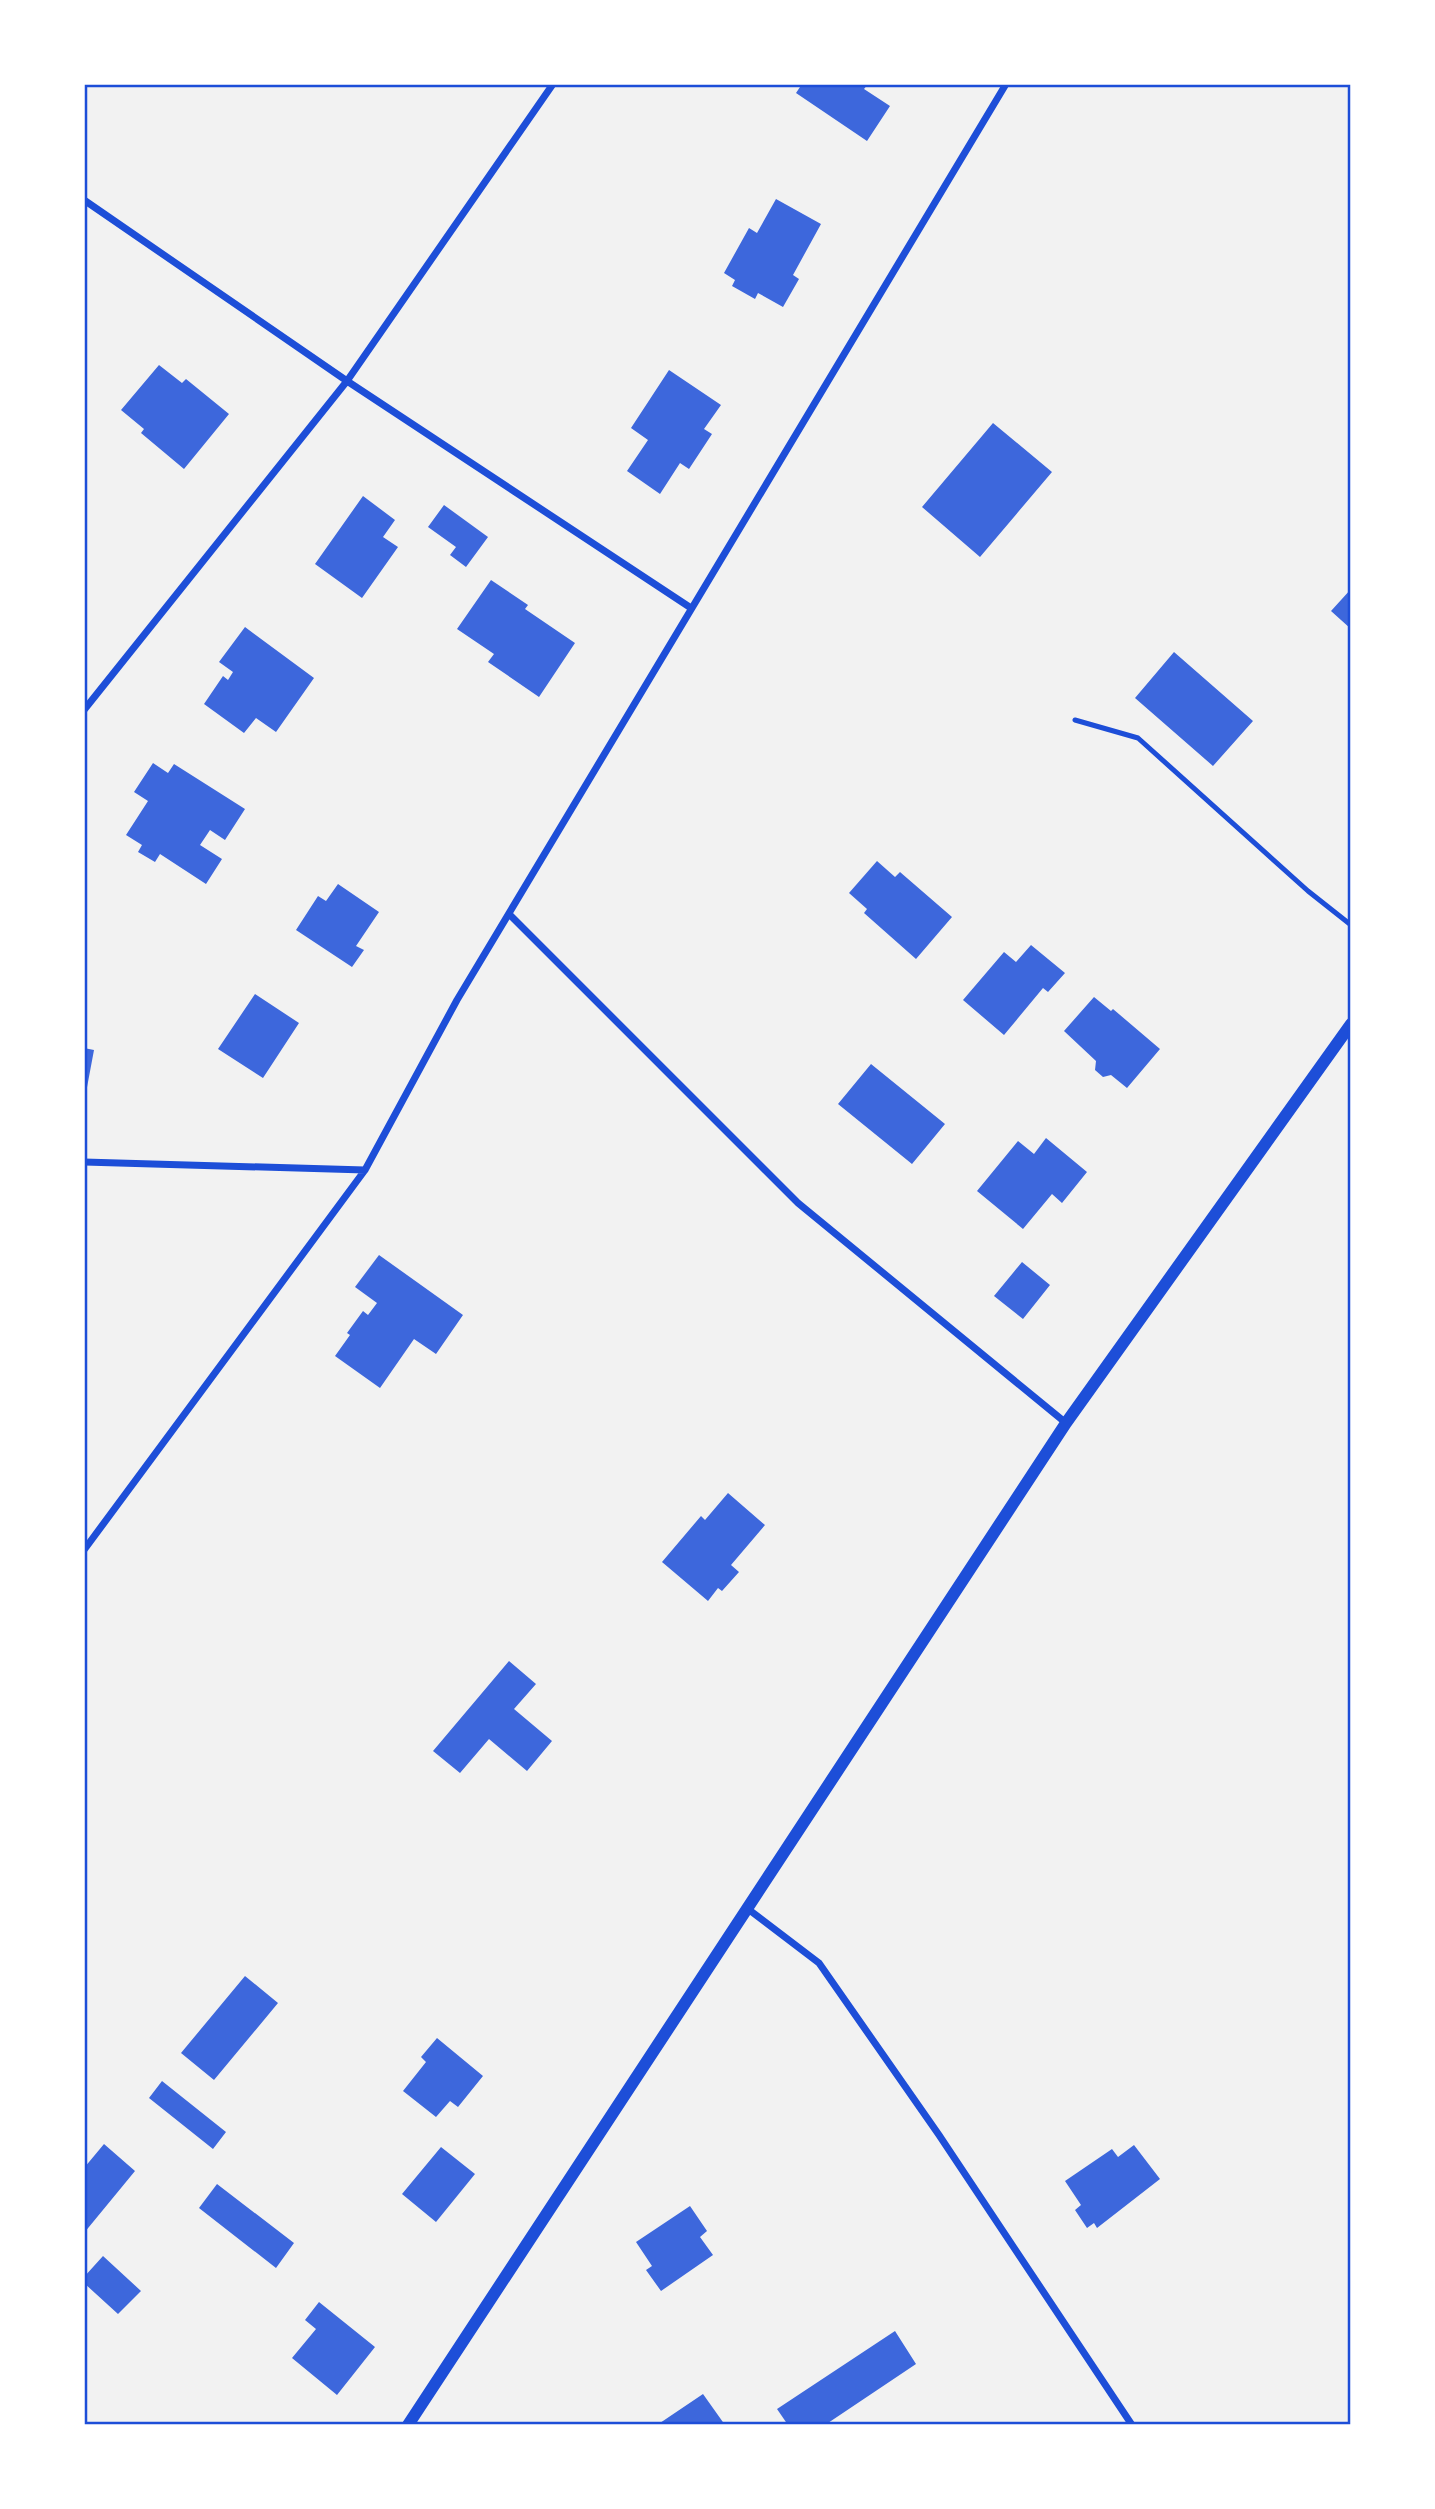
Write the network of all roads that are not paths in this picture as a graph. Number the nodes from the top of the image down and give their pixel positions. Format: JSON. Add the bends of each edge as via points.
{"nodes":[{"id":1,"x":553,"y":84,"type":"edge"},
{"id":2,"x":1006,"y":84,"type":"edge"},
{"id":3,"x":84,"y":200,"type":"edge"},
{"id":4,"x":347,"y":381,"type":"junction"},
{"id":5,"x":691,"y":608,"type":"junction"},
{"id":6,"x":84,"y":710,"type":"edge"},
{"id":7,"x":1075,"y":720,"type":"dead end"},
{"id":8,"x":509,"y":914,"type":"junction"},
{"id":9,"x":1351,"y":925,"type":"edge"},
{"id":10,"x":1351,"y":1024,"type":"edge"},
{"id":11,"x":84,"y":1161,"type":"edge"},
{"id":12,"x":365,"y":1170,"type":"junction"},
{"id":13,"x":1066,"y":1423,"type":"junction"},
{"id":14,"x":84,"y":1550,"type":"edge"},
{"id":15,"x":748,"y":1909,"type":"junction"},
{"id":16,"x":408,"y":2425,"type":"edge"},
{"id":17,"x":1132,"y":2425,"type":"edge"}],
"edges":[{"from":1,"to":4,"type":"street"},
{"from":2,"to":5,"type":"street"},
{"from":3,"to":4,"type":"street"},
{"from":4,"to":5,"type":"street"},
{"from":4,"to":6,"type":"street"},
{"from":5,"to":8,"type":"street"},
{"from":7,"to":9,"type":"lane","via":[[1138,738]]},
{"from":8,"to":12,"type":"street"},
{"from":8,"to":13,"type":"street","via":[[798,1203]]},
{"from":10,"to":13,"type":"street"},
{"from":11,"to":12,"type":"street"},
{"from":12,"to":14,"type":"street"},
{"from":13,"to":15,"type":"street"},
{"from":15,"to":16,"type":"street"},
{"from":15,"to":17,"type":"street","via":[[819,1964],[939,2134]]}]}
